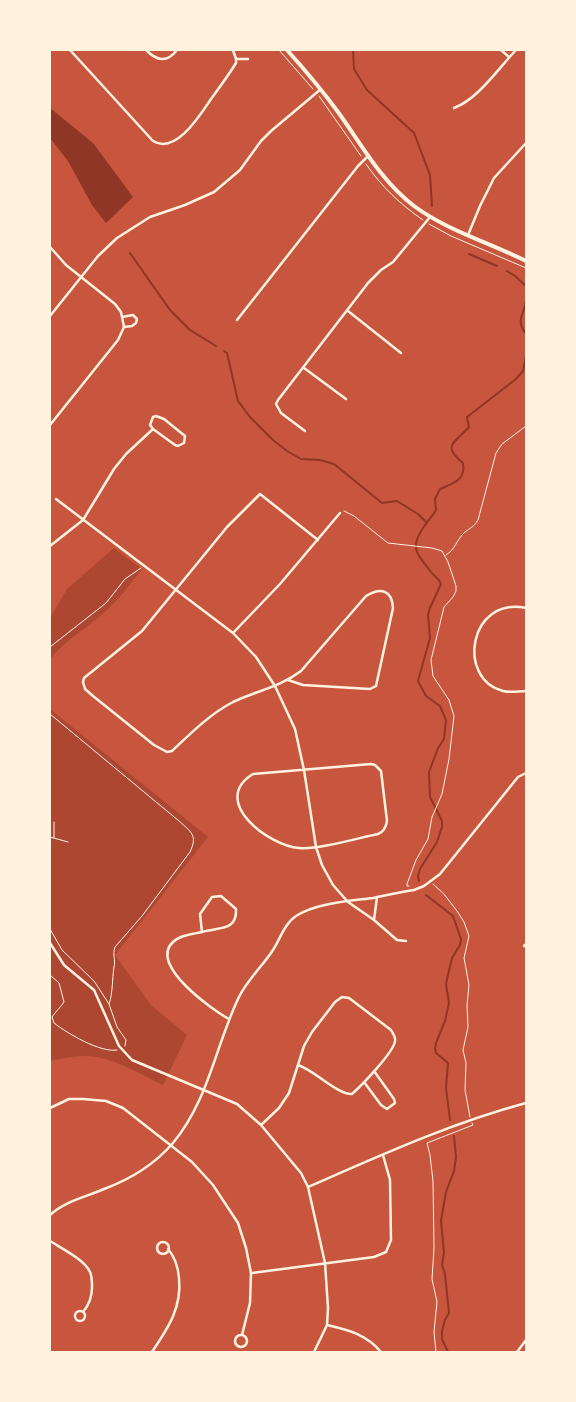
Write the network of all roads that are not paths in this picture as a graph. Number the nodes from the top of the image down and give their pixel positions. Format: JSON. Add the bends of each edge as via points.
{"nodes":[{"id":1,"x":70,"y":50,"type":"edge"},
{"id":2,"x":146,"y":50,"type":"edge"},
{"id":3,"x":177,"y":50,"type":"edge"},
{"id":4,"x":234,"y":50,"type":"edge"},
{"id":5,"x":288,"y":50,"type":"edge"},
{"id":6,"x":501,"y":50,"type":"edge"},
{"id":7,"x":516,"y":50,"type":"edge"},
{"id":8,"x":509,"y":57,"type":"junction"},
{"id":9,"x":236,"y":58,"type":"junction"},
{"id":10,"x":248,"y":59,"type":"dead end"},
{"id":11,"x":321,"y":89,"type":"junction"},
{"id":12,"x":454,"y":108,"type":"dead end"},
{"id":13,"x":526,"y":143,"type":"edge"},
{"id":14,"x":368,"y":156,"type":"junction"},
{"id":15,"x":430,"y":217,"type":"junction"},
{"id":16,"x":468,"y":236,"type":"junction"},
{"id":17,"x":50,"y":247,"type":"edge"},
{"id":18,"x":526,"y":261,"type":"edge"},
{"id":19,"x":82,"y":278,"type":"junction"},
{"id":20,"x":348,"y":311,"type":"junction"},
{"id":21,"x":50,"y":316,"type":"edge"},
{"id":22,"x":122,"y":317,"type":"junction"},
{"id":23,"x":237,"y":320,"type":"dead end"},
{"id":24,"x":124,"y":327,"type":"junction"},
{"id":25,"x":401,"y":353,"type":"dead end"},
{"id":26,"x":304,"y":368,"type":"junction"},
{"id":27,"x":346,"y":399,"type":"dead end"},
{"id":28,"x":50,"y":425,"type":"edge"},
{"id":29,"x":153,"y":429,"type":"junction"},
{"id":30,"x":305,"y":432,"type":"dead end"},
{"id":31,"x":56,"y":499,"type":"dead end"},
{"id":32,"x":340,"y":513,"type":"road end"},
{"id":33,"x":83,"y":520,"type":"junction"},
{"id":34,"x":318,"y":540,"type":"junction"},
{"id":35,"x":50,"y":546,"type":"edge"},
{"id":36,"x":176,"y":590,"type":"junction"},
{"id":37,"x":526,"y":608,"type":"edge"},
{"id":38,"x":232,"y":633,"type":"junction"},
{"id":39,"x":288,"y":680,"type":"junction"},
{"id":40,"x":275,"y":686,"type":"junction"},
{"id":41,"x":526,"y":691,"type":"edge"},
{"id":42,"x":304,"y":770,"type":"junction"},
{"id":43,"x":526,"y":772,"type":"edge"},
{"id":44,"x":316,"y":847,"type":"junction"},
{"id":45,"x":377,"y":897,"type":"junction"},
{"id":46,"x":348,"y":902,"type":"junction"},
{"id":47,"x":374,"y":920,"type":"junction"},
{"id":48,"x":202,"y":932,"type":"junction"},
{"id":49,"x":406,"y":941,"type":"dead end"},
{"id":50,"x":50,"y":943,"type":"edge"},
{"id":51,"x":229,"y":1020,"type":"junction"},
{"id":52,"x":298,"y":1065,"type":"junction"},
{"id":53,"x":374,"y":1071,"type":"junction"},
{"id":54,"x":364,"y":1082,"type":"junction"},
{"id":55,"x":205,"y":1090,"type":"junction"},
{"id":56,"x":526,"y":1103,"type":"edge"},
{"id":57,"x":50,"y":1108,"type":"edge"},
{"id":58,"x":261,"y":1125,"type":"junction"},
{"id":59,"x":172,"y":1144,"type":"junction"},
{"id":60,"x":383,"y":1155,"type":"junction"},
{"id":61,"x":308,"y":1187,"type":"junction"},
{"id":62,"x":50,"y":1215,"type":"edge"},
{"id":63,"x":50,"y":1241,"type":"edge"},
{"id":64,"x":168,"y":1249,"type":"junction"},
{"id":65,"x":325,"y":1263,"type":"junction"},
{"id":66,"x":251,"y":1273,"type":"junction"},
{"id":67,"x":83,"y":1312,"type":"junction"},
{"id":68,"x":327,"y":1325,"type":"junction"},
{"id":69,"x":242,"y":1335,"type":"junction"},
{"id":70,"x":526,"y":1340,"type":"edge"},
{"id":71,"x":152,"y":1352,"type":"edge"},
{"id":72,"x":314,"y":1352,"type":"edge"},
{"id":73,"x":380,"y":1352,"type":"edge"},
{"id":74,"x":517,"y":1352,"type":"edge"}],
"edges":[{"from":1,"to":9,"type":"street","via":[[158,144],[169,143],[192,126],[236,63]]},
{"from":2,"to":3,"type":"street","via":[[156,59],[162,59]]},
{"from":4,"to":9,"type":"street"},
{"from":5,"to":11,"type":"main road"},
{"from":6,"to":8,"type":"street"},
{"from":7,"to":8,"type":"street"},
{"from":8,"to":12,"type":"street","via":[[472,98]]},
{"from":9,"to":10,"type":"street"},
{"from":11,"to":14,"type":"main road"},
{"from":11,"to":19,"type":"street","via":[[271,131],[240,170],[214,192],[137,224],[98,256]]},
{"from":13,"to":16,"type":"street","via":[[494,178]]},
{"from":14,"to":15,"type":"main road","via":[[400,194]]},
{"from":14,"to":23,"type":"street"},
{"from":15,"to":16,"type":"main road"},
{"from":15,"to":20,"type":"street","via":[[393,262],[373,278]]},
{"from":16,"to":18,"type":"main road"},
{"from":17,"to":19,"type":"street"},
{"from":19,"to":21,"type":"street"},
{"from":19,"to":22,"type":"street","via":[[115,304]]},
{"from":20,"to":25,"type":"street"},
{"from":20,"to":26,"type":"street"},
{"from":22,"to":24,"type":"street"},
{"from":22,"to":24,"type":"street","via":[[134,315],[137,318],[132,326]]},
{"from":24,"to":28,"type":"street","via":[[118,340]]},
{"from":26,"to":27,"type":"street"},
{"from":26,"to":30,"type":"street","via":[[276,404],[281,413]]},
{"from":29,"to":29,"type":"street","via":[[178,446],[186,441],[186,436],[160,416],[151,418]]},
{"from":29,"to":33,"type":"street","via":[[114,469]]},
{"from":31,"to":33,"type":"street"},
{"from":32,"to":34,"type":"street"},
{"from":33,"to":35,"type":"street"},
{"from":33,"to":36,"type":"street"},
{"from":34,"to":36,"type":"street","via":[[260,494],[227,527]]},
{"from":34,"to":38,"type":"street"},
{"from":36,"to":38,"type":"street"},
{"from":36,"to":40,"type":"street","via":[[142,631],[84,678],[85,689],[166,752],[172,751],[222,709]]},
{"from":37,"to":41,"type":"street","via":[[504,607],[492,612],[480,626],[474,651],[475,662],[488,683],[504,692]]},
{"from":38,"to":40,"type":"street","via":[[256,657]]},
{"from":39,"to":39,"type":"street","via":[[303,685],[376,686],[393,608],[389,594],[379,590],[366,596],[301,671]]},
{"from":39,"to":40,"type":"street"},
{"from":40,"to":42,"type":"street","via":[[295,730]]},
{"from":42,"to":44,"type":"street"},
{"from":42,"to":44,"type":"street","via":[[253,774],[242,783],[237,793],[237,805],[245,817],[277,842],[302,849]]},
{"from":42,"to":44,"type":"street","via":[[371,764],[381,771],[387,821],[382,832]]},
{"from":43,"to":45,"type":"street","via":[[518,777],[440,874],[414,890]]},
{"from":44,"to":46,"type":"street","via":[[333,885]]},
{"from":45,"to":46,"type":"street"},
{"from":45,"to":47,"type":"street"},
{"from":46,"to":47,"type":"street"},
{"from":46,"to":51,"type":"street","via":[[312,908],[290,921],[268,958],[246,983]]},
{"from":47,"to":49,"type":"street","via":[[397,940]]},
{"from":48,"to":48,"type":"street","via":[[233,924],[236,909],[220,896],[212,898],[200,914]]},
{"from":48,"to":51,"type":"street","via":[[173,941],[168,960],[187,988]]},
{"from":50,"to":55,"type":"street","via":[[64,965],[94,990],[121,1049],[132,1060]]},
{"from":51,"to":55,"type":"street"},
{"from":52,"to":53,"type":"street","via":[[312,1032],[335,1002],[349,998],[391,1030],[394,1036],[393,1046]]},
{"from":52,"to":54,"type":"street","via":[[345,1094],[352,1094]]},
{"from":52,"to":58,"type":"street","via":[[289,1093]]},
{"from":53,"to":54,"type":"street"},
{"from":53,"to":54,"type":"street","via":[[394,1099],[393,1106],[388,1109],[381,1105]]},
{"from":55,"to":58,"type":"street","via":[[236,1104]]},
{"from":55,"to":59,"type":"street","via":[[189,1122]]},
{"from":56,"to":60,"type":"street"},
{"from":57,"to":59,"type":"street","via":[[69,1099],[106,1101],[124,1108]]},
{"from":58,"to":61,"type":"street","via":[[301,1173]]},
{"from":59,"to":62,"type":"street","via":[[149,1166],[127,1180],[66,1204]]},
{"from":59,"to":66,"type":"street","via":[[213,1185],[238,1224]]},
{"from":60,"to":61,"type":"street"},
{"from":60,"to":65,"type":"street","via":[[390,1180],[389,1247],[378,1256]]},
{"from":61,"to":65,"type":"street"},
{"from":63,"to":67,"type":"street","via":[[90,1269],[92,1289]]},
{"from":64,"to":64,"type":"street","via":[[166,1242],[157,1245],[160,1253]]},
{"from":64,"to":71,"type":"street","via":[[178,1268],[180,1295],[170,1326]]},
{"from":65,"to":66,"type":"street"},
{"from":65,"to":68,"type":"street"},
{"from":66,"to":69,"type":"street","via":[[250,1303]]},
{"from":67,"to":67,"type":"street","via":[[76,1314],[76,1320],[84,1320]]},
{"from":68,"to":72,"type":"street"},
{"from":68,"to":73,"type":"street","via":[[361,1335]]},
{"from":69,"to":69,"type":"street","via":[[235,1340],[240,1347],[247,1341]]},
{"from":70,"to":74,"type":"street"}]}
